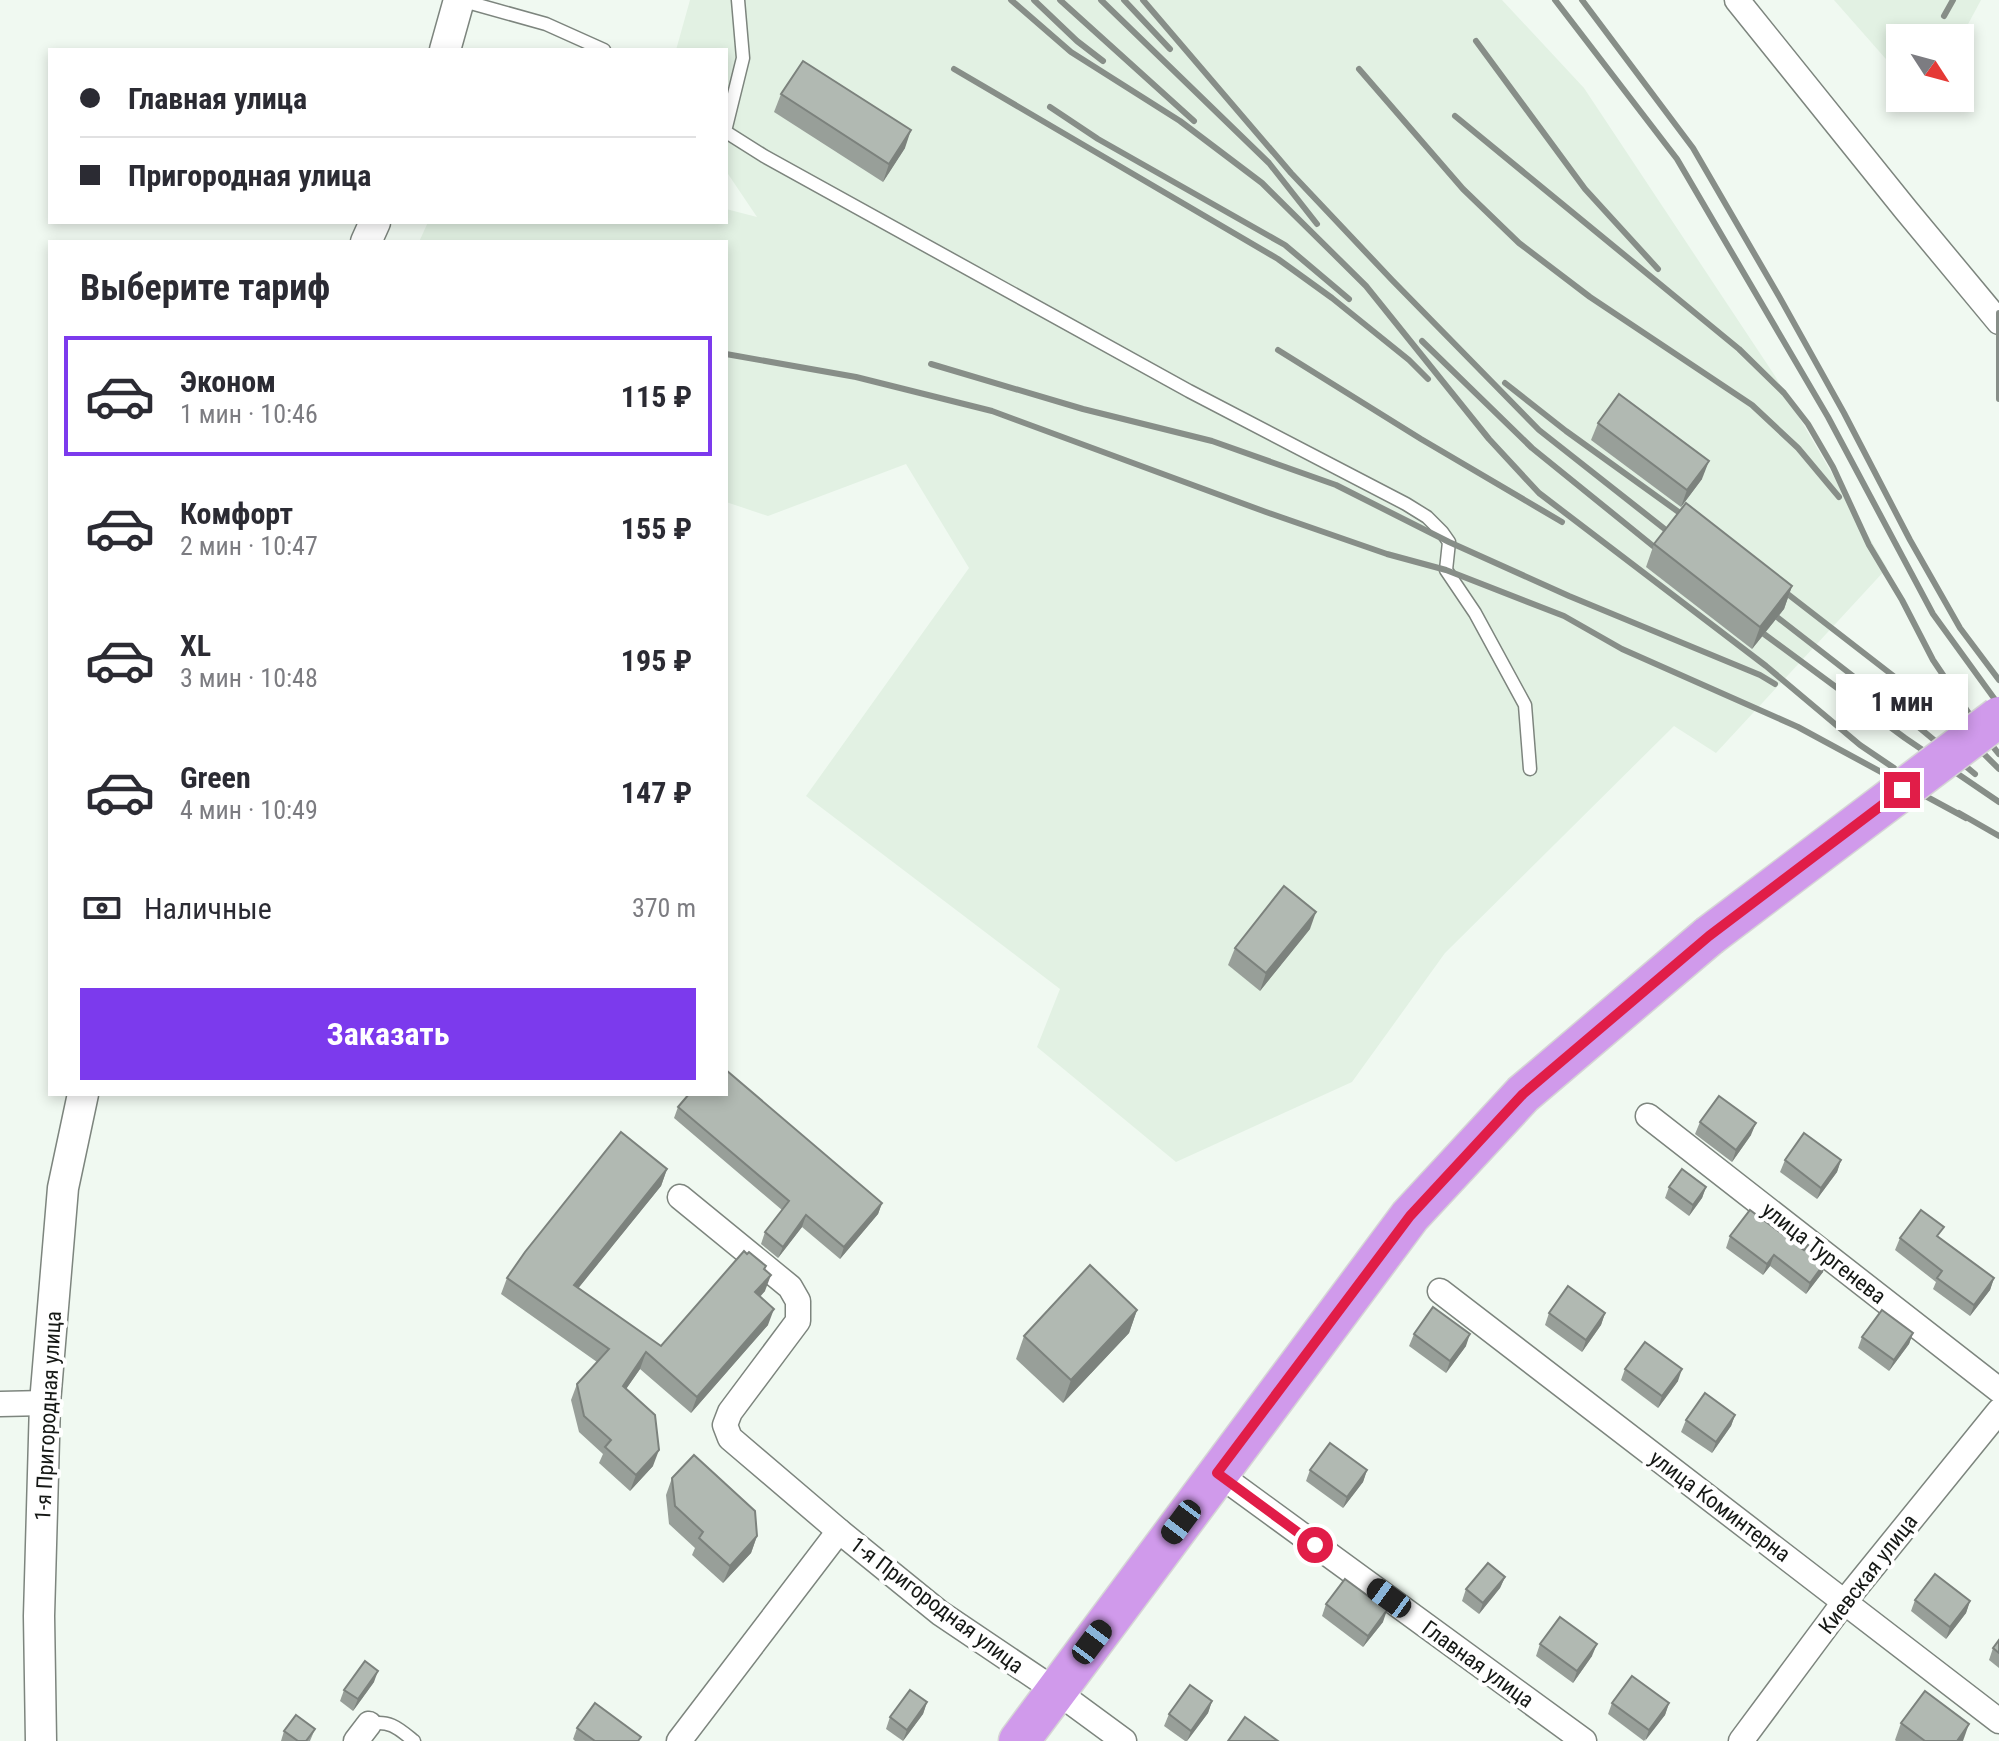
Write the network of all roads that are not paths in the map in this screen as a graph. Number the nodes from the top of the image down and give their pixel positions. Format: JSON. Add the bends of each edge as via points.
{"nodes":[{"id":1,"x":459,"y":0,"type":"edge"},
{"id":2,"x":738,"y":0,"type":"edge"},
{"id":3,"x":1737,"y":0,"type":"edge"},
{"id":4,"x":446,"y":48,"type":"edge"},
{"id":5,"x":600,"y":48,"type":"edge"},
{"id":6,"x":728,"y":122,"type":"edge"},
{"id":7,"x":728,"y":131,"type":"edge"},
{"id":8,"x":1999,"y":322,"type":"edge"},
{"id":9,"x":1999,"y":717,"type":"edge"},
{"id":10,"x":1530,"y":769,"type":"dead end"},
{"id":11,"x":83,"y":1096,"type":"edge"},
{"id":12,"x":1648,"y":1116,"type":"dead end"},
{"id":13,"x":680,"y":1197,"type":"dead end"},
{"id":14,"x":1440,"y":1291,"type":"dead end"},
{"id":15,"x":1999,"y":1390,"type":"edge"},
{"id":16,"x":45,"y":1403,"type":"junction"},
{"id":17,"x":0,"y":1404,"type":"edge"},
{"id":18,"x":1999,"y":1411,"type":"edge"},
{"id":19,"x":1217,"y":1473,"type":"junction"},
{"id":20,"x":839,"y":1531,"type":"junction"},
{"id":21,"x":1845,"y":1601,"type":"junction"},
{"id":22,"x":1056,"y":1691,"type":"junction"},
{"id":23,"x":1999,"y":1721,"type":"edge"},
{"id":24,"x":362,"y":1733,"type":"edge"},
{"id":25,"x":41,"y":1741,"type":"edge"},
{"id":26,"x":414,"y":1741,"type":"edge"},
{"id":27,"x":679,"y":1741,"type":"edge"},
{"id":28,"x":1019,"y":1741,"type":"edge"},
{"id":29,"x":1124,"y":1741,"type":"edge"},
{"id":30,"x":1584,"y":1741,"type":"edge"},
{"id":31,"x":1741,"y":1741,"type":"edge"}],
"edges":[{"from":1,"to":4,"type":"street"},
{"from":1,"to":5,"type":"lane","via":[[546,24]]},
{"from":2,"to":6,"type":"lane","via":[[743,58]]},
{"from":3,"to":8,"type":"street"},
{"from":7,"to":10,"type":"lane","via":[[1175,383],[1427,517],[1449,542],[1446,570],[1525,705]]},
{"from":9,"to":19,"type":"highway","bridge":true,"via":[[1709,936],[1523,1094],[1410,1216]]},
{"from":11,"to":16,"type":"street","name":"1-я Пригородная улица","via":[[63,1188]]},
{"from":12,"to":15,"type":"street","name":"улица Тургенева"},
{"from":13,"to":20,"type":"street","via":[[790,1287],[798,1301],[798,1321],[725,1425],[730,1438]]},
{"from":14,"to":21,"type":"street","name":"улица Коминтерна"},
{"from":16,"to":17,"type":"street"},
{"from":16,"to":25,"type":"street","name":"1-я Пригородная улица"},
{"from":18,"to":21,"type":"street","name":"Киевская улица"},
{"from":19,"to":22,"type":"highway"},
{"from":19,"to":30,"type":"street","name":"Главная улица"},
{"from":20,"to":22,"type":"street","name":"1-я Пригородная улица","via":[[940,1613]]},
{"from":20,"to":27,"type":"street","name":"1-я Пригородная улица"},
{"from":21,"to":23,"type":"street","name":"улица Коминтерна"},
{"from":21,"to":31,"type":"street","name":"Киевская улица"},
{"from":22,"to":28,"type":"highway"},
{"from":22,"to":29,"type":"street","name":"1-я Пригородная улица"},
{"from":24,"to":26,"type":"lane","via":[[382,1722]]}]}
